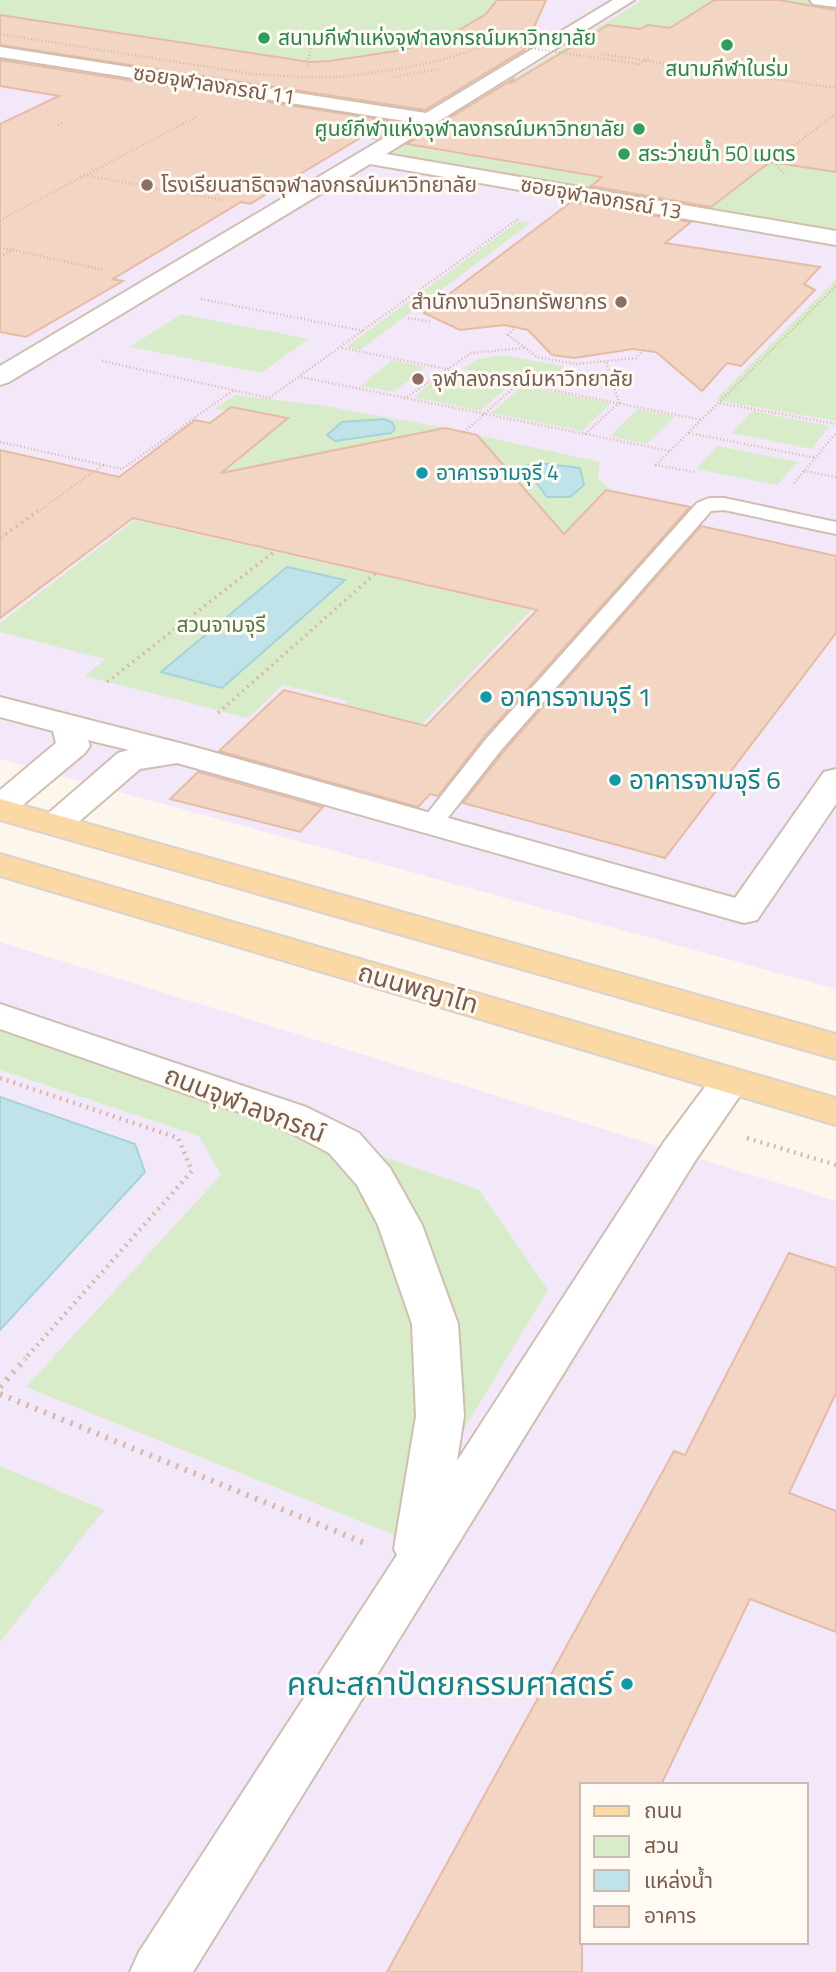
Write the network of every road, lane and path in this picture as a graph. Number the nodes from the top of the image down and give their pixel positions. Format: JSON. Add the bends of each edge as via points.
{"nodes":[{"id":1,"x":625,"y":0,"type":"edge"},
{"id":2,"x":819,"y":0,"type":"edge"},
{"id":3,"x":836,"y":2,"type":"edge"},
{"id":4,"x":0,"y":34,"type":"edge"},
{"id":5,"x":520,"y":40,"type":"dead end"},
{"id":6,"x":508,"y":47,"type":"dead end"},
{"id":7,"x":565,"y":49,"type":"dead end"},
{"id":8,"x":0,"y":52,"type":"edge"},
{"id":9,"x":649,"y":58,"type":"dead end"},
{"id":10,"x":449,"y":67,"type":"dead end"},
{"id":11,"x":388,"y":77,"type":"dead end"},
{"id":12,"x":836,"y":88,"type":"edge"},
{"id":13,"x":204,"y":113,"type":"dead end"},
{"id":14,"x":836,"y":113,"type":"edge"},
{"id":15,"x":427,"y":119,"type":"junction"},
{"id":16,"x":64,"y":122,"type":"dead end"},
{"id":17,"x":58,"y":125,"type":"dead end"},
{"id":18,"x":365,"y":157,"type":"junction"},
{"id":19,"x":784,"y":173,"type":"dead end"},
{"id":20,"x":83,"y":175,"type":"junction"},
{"id":21,"x":558,"y":190,"type":"junction"},
{"id":22,"x":235,"y":203,"type":"dead end"},
{"id":23,"x":0,"y":220,"type":"edge"},
{"id":24,"x":836,"y":238,"type":"edge"},
{"id":25,"x":0,"y":248,"type":"edge"},
{"id":26,"x":13,"y":250,"type":"junction"},
{"id":27,"x":0,"y":256,"type":"edge"},
{"id":28,"x":163,"y":282,"type":"junction"},
{"id":29,"x":835,"y":289,"type":"edge"},
{"id":30,"x":195,"y":298,"type":"dead end"},
{"id":31,"x":408,"y":318,"type":"dead end"},
{"id":32,"x":432,"y":322,"type":"dead end"},
{"id":33,"x":516,"y":327,"type":"dead end"},
{"id":34,"x":364,"y":331,"type":"junction"},
{"id":35,"x":341,"y":348,"type":"junction"},
{"id":36,"x":525,"y":348,"type":"junction"},
{"id":37,"x":644,"y":350,"type":"dead end"},
{"id":38,"x":98,"y":360,"type":"dead end"},
{"id":39,"x":606,"y":361,"type":"junction"},
{"id":40,"x":445,"y":369,"type":"junction"},
{"id":41,"x":0,"y":377,"type":"edge"},
{"id":42,"x":300,"y":377,"type":"junction"},
{"id":43,"x":519,"y":384,"type":"junction"},
{"id":44,"x":234,"y":390,"type":"junction"},
{"id":45,"x":405,"y":398,"type":"junction"},
{"id":46,"x":619,"y":403,"type":"junction"},
{"id":47,"x":719,"y":403,"type":"junction"},
{"id":48,"x":485,"y":414,"type":"junction"},
{"id":49,"x":702,"y":420,"type":"junction"},
{"id":50,"x":836,"y":424,"type":"edge"},
{"id":51,"x":464,"y":432,"type":"dead end"},
{"id":52,"x":689,"y":433,"type":"junction"},
{"id":53,"x":836,"y":433,"type":"edge"},
{"id":54,"x":585,"y":434,"type":"junction"},
{"id":55,"x":684,"y":438,"type":"dead end"},
{"id":56,"x":830,"y":440,"type":"junction"},
{"id":57,"x":0,"y":442,"type":"edge"},
{"id":58,"x":836,"y":442,"type":"edge"},
{"id":59,"x":670,"y":451,"type":"dead end"},
{"id":60,"x":816,"y":458,"type":"junction"},
{"id":61,"x":103,"y":465,"type":"junction"},
{"id":62,"x":804,"y":471,"type":"junction"},
{"id":63,"x":836,"y":477,"type":"edge"},
{"id":64,"x":769,"y":514,"type":"junction"},
{"id":65,"x":836,"y":528,"type":"edge"},
{"id":66,"x":0,"y":538,"type":"edge"},
{"id":67,"x":274,"y":552,"type":"dead end"},
{"id":68,"x":376,"y":573,"type":"dead end"},
{"id":69,"x":107,"y":682,"type":"dead end"},
{"id":70,"x":0,"y":706,"type":"edge"},
{"id":71,"x":218,"y":713,"type":"dead end"},
{"id":72,"x":68,"y":723,"type":"junction"},
{"id":73,"x":178,"y":753,"type":"junction"},
{"id":74,"x":836,"y":779,"type":"edge"},
{"id":75,"x":0,"y":808,"type":"edge"},
{"id":76,"x":55,"y":824,"type":"junction"},
{"id":77,"x":432,"y":824,"type":"junction"},
{"id":78,"x":3,"y":869,"type":"edge"},
{"id":79,"x":0,"y":1016,"type":"edge"},
{"id":80,"x":836,"y":1047,"type":"edge"},
{"id":81,"x":0,"y":1079,"type":"edge"},
{"id":82,"x":730,"y":1081,"type":"junction"},
{"id":83,"x":836,"y":1112,"type":"edge"},
{"id":84,"x":742,"y":1130,"type":"dead end"},
{"id":85,"x":836,"y":1165,"type":"edge"},
{"id":86,"x":0,"y":1387,"type":"edge"},
{"id":87,"x":0,"y":1394,"type":"edge"},
{"id":88,"x":416,"y":1564,"type":"junction"},
{"id":89,"x":160,"y":1972,"type":"edge"}],
"edges":[{"from":1,"to":15,"type":"street"},
{"from":2,"to":3,"type":"street"},
{"from":4,"to":9,"type":"path","bridge":true,"via":[[253,74],[303,77],[399,69],[495,43],[639,64]]},
{"from":5,"to":6,"type":"path"},
{"from":7,"to":12,"type":"path"},
{"from":8,"to":15,"type":"street","name":"ซอยจุฬาลงกรณ์ 11"},
{"from":10,"to":11,"type":"path"},
{"from":13,"to":20,"type":"path"},
{"from":14,"to":19,"type":"path","via":[[773,162]]},
{"from":15,"to":18,"type":"street"},
{"from":16,"to":17,"type":"path"},
{"from":18,"to":21,"type":"street","name":"ซอยจุฬาลงกรณ์ 13"},
{"from":18,"to":28,"type":"street"},
{"from":20,"to":22,"type":"path"},
{"from":20,"to":23,"type":"path"},
{"from":21,"to":24,"type":"street","name":"ซอยจุฬาลงกรณ์ 13"},
{"from":21,"to":34,"type":"path"},
{"from":25,"to":26,"type":"path"},
{"from":26,"to":27,"type":"path"},
{"from":26,"to":28,"type":"path"},
{"from":28,"to":41,"type":"street"},
{"from":29,"to":47,"type":"path"},
{"from":30,"to":34,"type":"path"},
{"from":31,"to":32,"type":"path"},
{"from":33,"to":36,"type":"path","via":[[508,335]]},
{"from":34,"to":35,"type":"path"},
{"from":35,"to":40,"type":"path"},
{"from":35,"to":42,"type":"path"},
{"from":36,"to":39,"type":"path","via":[[537,357],[576,364]]},
{"from":36,"to":40,"type":"path","via":[[471,353]]},
{"from":37,"to":39,"type":"path","via":[[636,358]]},
{"from":38,"to":44,"type":"path"},
{"from":39,"to":46,"type":"path"},
{"from":40,"to":43,"type":"path"},
{"from":40,"to":45,"type":"path"},
{"from":42,"to":44,"type":"path","via":[[269,398]]},
{"from":42,"to":45,"type":"path"},
{"from":43,"to":46,"type":"path"},
{"from":43,"to":48,"type":"path"},
{"from":44,"to":61,"type":"path","via":[[122,469]]},
{"from":45,"to":48,"type":"path"},
{"from":46,"to":49,"type":"path"},
{"from":46,"to":54,"type":"path"},
{"from":47,"to":49,"type":"path"},
{"from":47,"to":50,"type":"path"},
{"from":48,"to":51,"type":"path"},
{"from":48,"to":54,"type":"path"},
{"from":49,"to":52,"type":"path"},
{"from":52,"to":55,"type":"path"},
{"from":52,"to":60,"type":"path"},
{"from":53,"to":56,"type":"path"},
{"from":54,"to":59,"type":"path"},
{"from":56,"to":58,"type":"path"},
{"from":56,"to":60,"type":"path"},
{"from":57,"to":61,"type":"path"},
{"from":60,"to":62,"type":"path"},
{"from":61,"to":66,"type":"path"},
{"from":62,"to":63,"type":"path"},
{"from":62,"to":64,"type":"path"},
{"from":64,"to":65,"type":"lane"},
{"from":64,"to":77,"type":"lane","via":[[724,504],[704,507],[494,744]]},
{"from":67,"to":69,"type":"path"},
{"from":68,"to":71,"type":"path"},
{"from":70,"to":72,"type":"street"},
{"from":72,"to":73,"type":"street"},
{"from":72,"to":75,"type":"street","via":[[73,746]]},
{"from":73,"to":76,"type":"street","via":[[130,760]]},
{"from":73,"to":77,"type":"street"},
{"from":74,"to":77,"type":"street","via":[[744,912]]},
{"from":75,"to":76,"type":"main road"},
{"from":76,"to":78,"type":"main road"},
{"from":76,"to":80,"type":"main road"},
{"from":78,"to":82,"type":"main road","name":"ถนนพญาไท"},
{"from":79,"to":88,"type":"street","name":"ถนนจุฬาลงกรณ์","via":[[291,1116],[344,1143],[375,1178],[400,1225],[435,1324],[440,1416]]},
{"from":81,"to":86,"type":"path","via":[[178,1138],[192,1171]]},
{"from":82,"to":83,"type":"main road","name":"ถนนพญาไท"},
{"from":82,"to":88,"type":"street","via":[[679,1152]]},
{"from":84,"to":85,"type":"path","via":[[747,1139]]},
{"from":87,"to":88,"type":"path"},
{"from":88,"to":89,"type":"street"}]}
